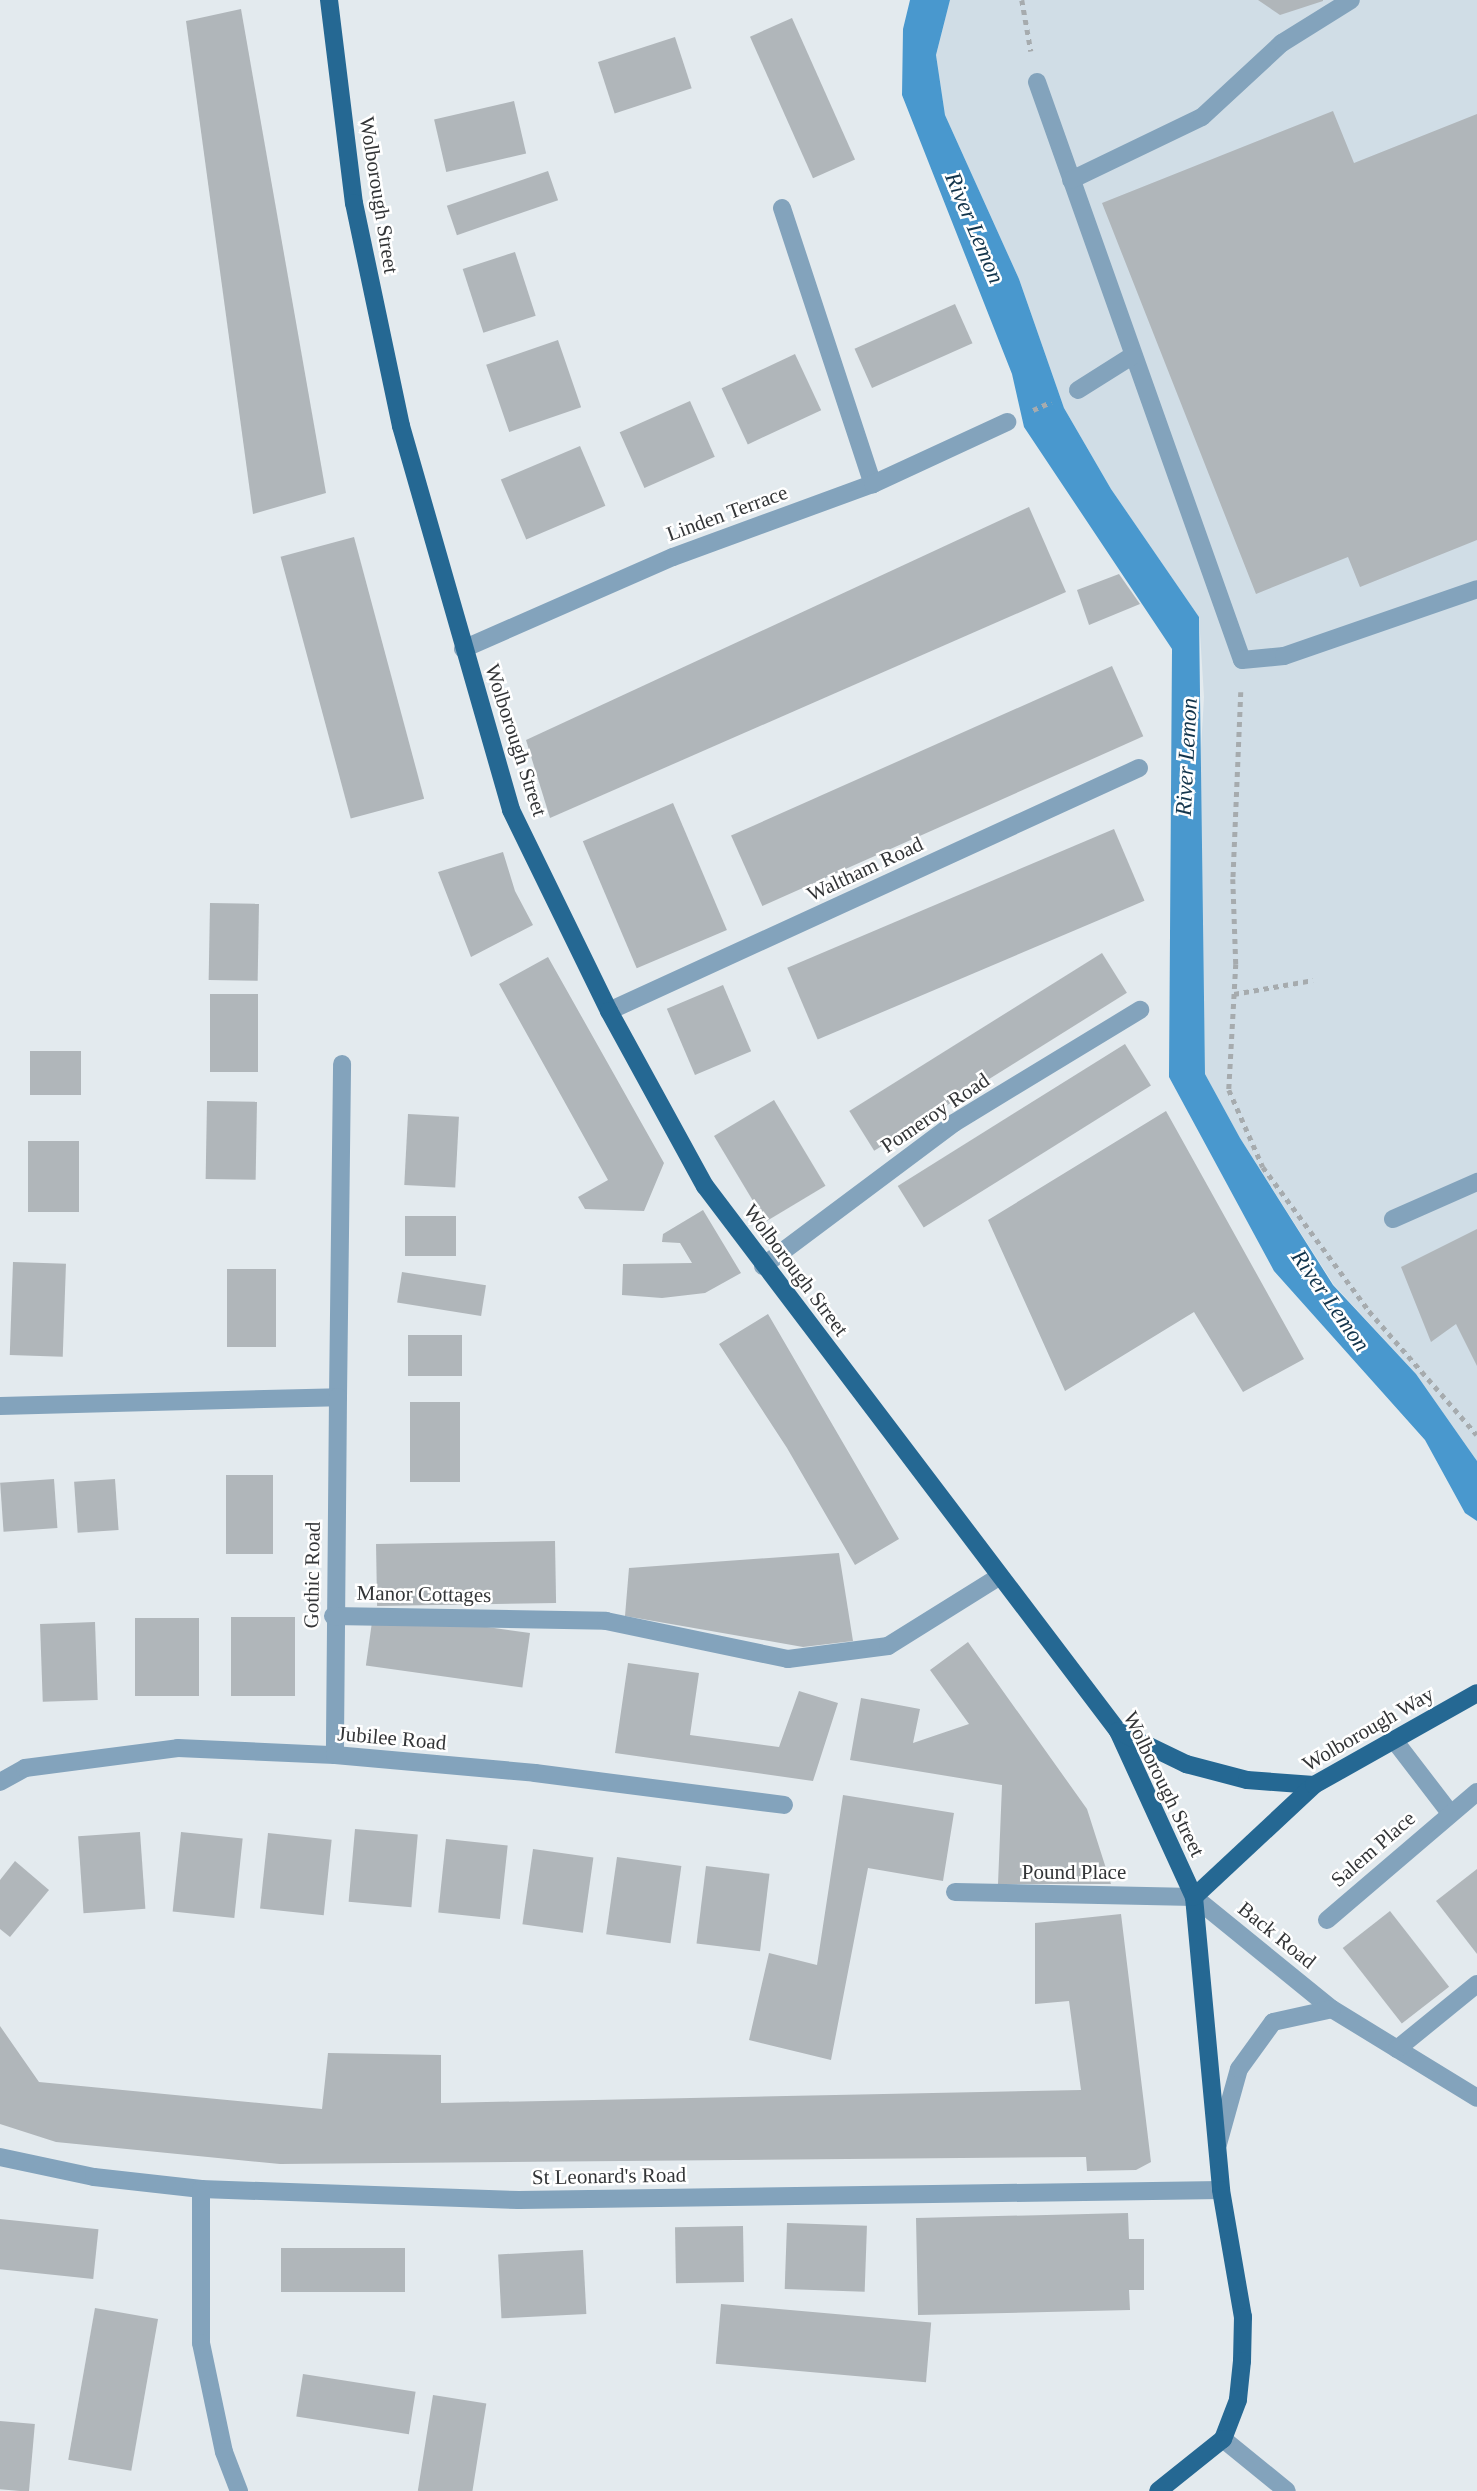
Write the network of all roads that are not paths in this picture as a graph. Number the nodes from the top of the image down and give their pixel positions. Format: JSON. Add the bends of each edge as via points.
{"nodes":[{"id":1,"x":329,"y":0,"type":"edge"},
{"id":2,"x":1351,"y":0,"type":"edge"},
{"id":3,"x":1037,"y":82,"type":"road end"},
{"id":4,"x":1071,"y":180,"type":"junction"},
{"id":5,"x":782,"y":208,"type":"dead end"},
{"id":6,"x":1132,"y":356,"type":"junction"},
{"id":7,"x":1078,"y":390,"type":"road end"},
{"id":8,"x":1007,"y":422,"type":"road end"},
{"id":9,"x":873,"y":484,"type":"junction"},
{"id":10,"x":1477,"y":589,"type":"edge"},
{"id":11,"x":463,"y":649,"type":"junction"},
{"id":12,"x":1139,"y":768,"type":"dead end"},
{"id":13,"x":1140,"y":1010,"type":"dead end"},
{"id":14,"x":609,"y":1011,"type":"junction"},
{"id":15,"x":342,"y":1064,"type":"dead end"},
{"id":16,"x":1477,"y":1182,"type":"edge"},
{"id":17,"x":1394,"y":1219,"type":"dead end"},
{"id":18,"x":763,"y":1266,"type":"junction"},
{"id":19,"x":338,"y":1397,"type":"junction"},
{"id":20,"x":0,"y":1406,"type":"edge"},
{"id":21,"x":1000,"y":1576,"type":"junction"},
{"id":22,"x":333,"y":1616,"type":"junction"},
{"id":23,"x":1477,"y":1693,"type":"edge"},
{"id":24,"x":1118,"y":1731,"type":"junction"},
{"id":25,"x":1394,"y":1740,"type":"junction"},
{"id":26,"x":335,"y":1755,"type":"junction"},
{"id":27,"x":0,"y":1783,"type":"edge"},
{"id":28,"x":1314,"y":1785,"type":"junction"},
{"id":29,"x":1477,"y":1792,"type":"edge"},
{"id":30,"x":784,"y":1805,"type":"dead end"},
{"id":31,"x":1450,"y":1813,"type":"junction"},
{"id":32,"x":955,"y":1892,"type":"dead end"},
{"id":33,"x":1194,"y":1897,"type":"junction"},
{"id":34,"x":1326,"y":1920,"type":"dead end"},
{"id":35,"x":1477,"y":1984,"type":"edge"},
{"id":36,"x":1332,"y":2009,"type":"junction"},
{"id":37,"x":1397,"y":2049,"type":"junction"},
{"id":38,"x":1477,"y":2098,"type":"edge"},
{"id":39,"x":1217,"y":2146,"type":"junction"},
{"id":40,"x":0,"y":2157,"type":"edge"},
{"id":41,"x":201,"y":2189,"type":"junction"},
{"id":42,"x":1222,"y":2190,"type":"junction"},
{"id":43,"x":1223,"y":2439,"type":"junction"},
{"id":44,"x":239,"y":2491,"type":"edge"},
{"id":45,"x":1158,"y":2491,"type":"edge"},
{"id":46,"x":1287,"y":2491,"type":"edge"}],
"edges":[{"from":1,"to":11,"type":"main road","name":"Wolborough Street","via":[[354,204],[401,426]]},
{"from":2,"to":4,"type":"street","via":[[1282,43],[1202,117]]},
{"from":3,"to":4,"type":"street"},
{"from":4,"to":6,"type":"street"},
{"from":5,"to":9,"type":"street"},
{"from":6,"to":7,"type":"street"},
{"from":6,"to":10,"type":"street","via":[[1242,660],[1284,656]]},
{"from":8,"to":9,"type":"street","name":"Linden Terrace"},
{"from":9,"to":11,"type":"street","name":"Linden Terrace","via":[[673,557]]},
{"from":11,"to":14,"type":"main road","name":"Wolborough Street","via":[[511,810]]},
{"from":12,"to":14,"type":"street","name":"Waltham Road"},
{"from":13,"to":18,"type":"street","name":"Pomeroy Road","via":[[954,1123]]},
{"from":14,"to":18,"type":"main road","name":"Wolborough Street","via":[[705,1186]]},
{"from":15,"to":19,"type":"street","name":"Gothic Road"},
{"from":16,"to":17,"type":"street"},
{"from":18,"to":21,"type":"main road","name":"Wolborough Street"},
{"from":19,"to":20,"type":"street"},
{"from":19,"to":22,"type":"street","name":"Gothic Road"},
{"from":21,"to":22,"type":"street","name":"Manor Cottages","via":[[888,1646],[788,1658],[606,1621]]},
{"from":21,"to":24,"type":"main road","name":"Wolborough Street"},
{"from":22,"to":26,"type":"street","name":"Gothic Road"},
{"from":23,"to":25,"type":"main road","name":"Wolborough Way"},
{"from":24,"to":28,"type":"main road","via":[[1186,1764],[1247,1780]]},
{"from":24,"to":33,"type":"main road","name":"Wolborough Street"},
{"from":25,"to":28,"type":"main road","name":"Wolborough Way"},
{"from":25,"to":31,"type":"street","name":"Salem Place"},
{"from":26,"to":27,"type":"street","name":"Jubilee Road","via":[[178,1748],[25,1768]]},
{"from":26,"to":30,"type":"street","name":"Jubilee Road","via":[[535,1773]]},
{"from":28,"to":33,"type":"main road","name":"Wolborough Way"},
{"from":29,"to":31,"type":"street","name":"Salem Place"},
{"from":31,"to":34,"type":"street","name":"Salem Place"},
{"from":32,"to":33,"type":"street","name":"Pound Place"},
{"from":33,"to":36,"type":"street","name":"Back Road"},
{"from":33,"to":39,"type":"main road","name":"Wolborough Street"},
{"from":35,"to":37,"type":"street"},
{"from":36,"to":37,"type":"street","name":"Back Road"},
{"from":36,"to":39,"type":"street","via":[[1273,2022],[1239,2069]]},
{"from":37,"to":38,"type":"street","name":"Back Road"},
{"from":39,"to":42,"type":"main road","name":"Wolborough Street"},
{"from":40,"to":41,"type":"street","name":"St Leonard's Road","via":[[94,2178]]},
{"from":41,"to":42,"type":"street","name":"St Leonard's Road","via":[[519,2200]]},
{"from":41,"to":44,"type":"street","via":[[201,2343],[224,2452]]},
{"from":42,"to":43,"type":"main road","name":"Wolborough Street","via":[[1244,2317],[1238,2400]]},
{"from":43,"to":45,"type":"main road"},
{"from":43,"to":46,"type":"street"}]}
